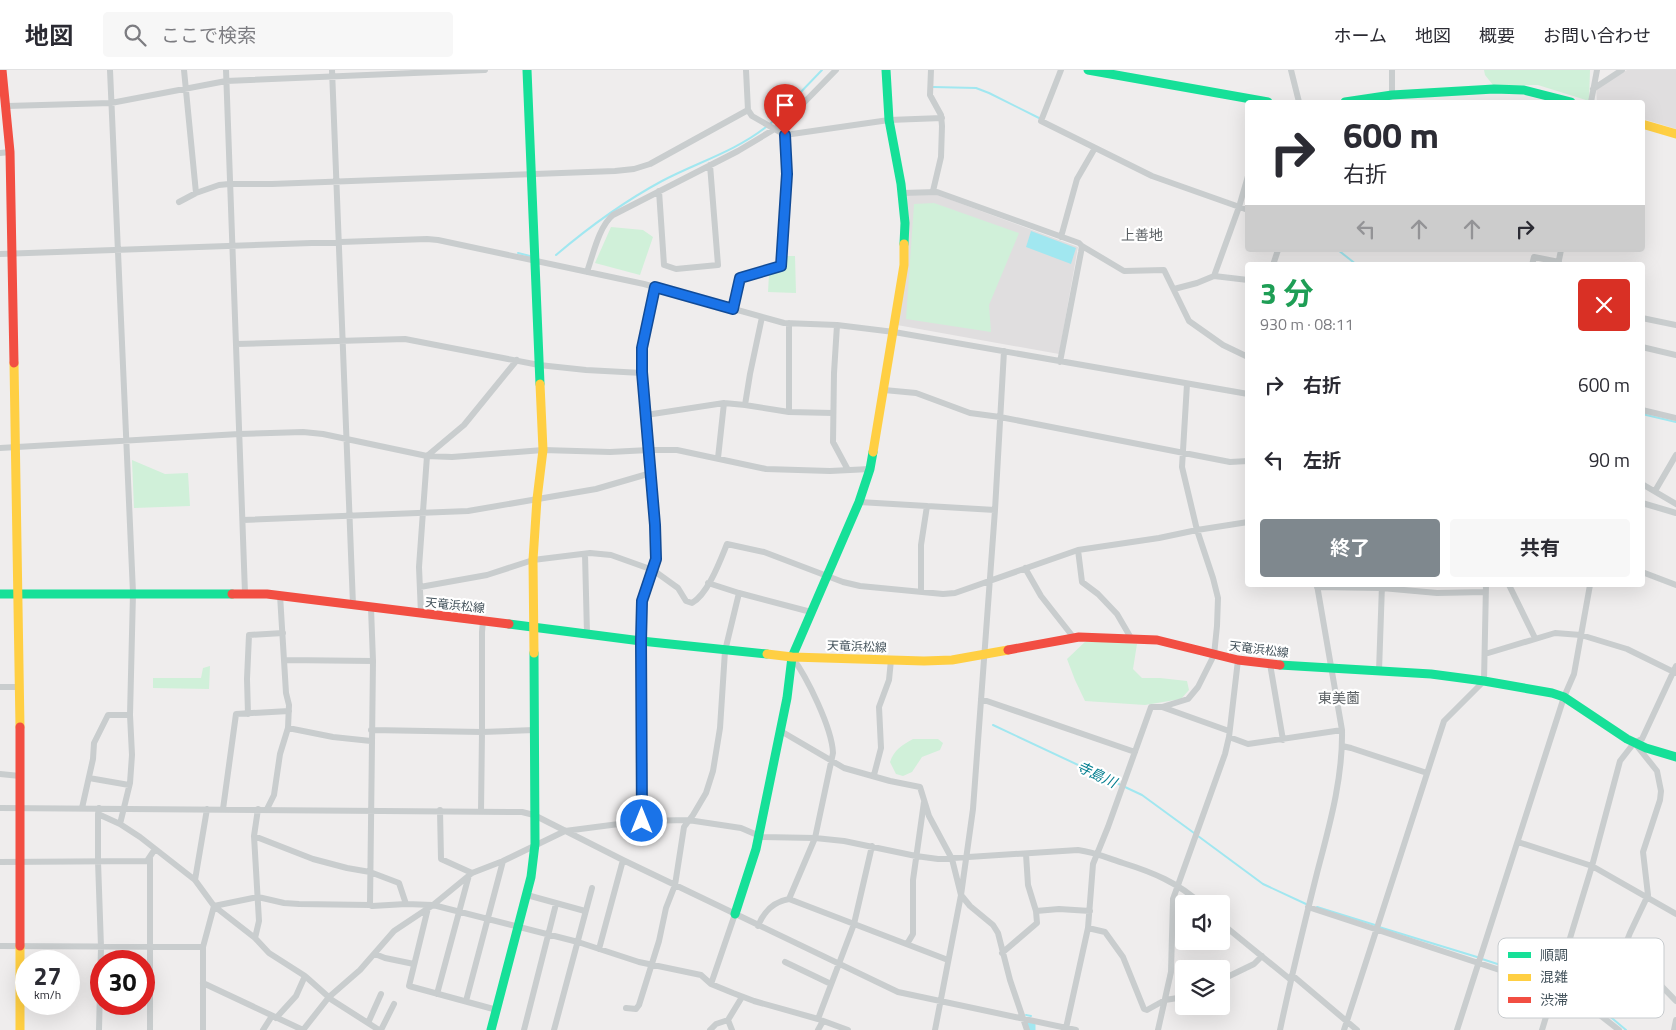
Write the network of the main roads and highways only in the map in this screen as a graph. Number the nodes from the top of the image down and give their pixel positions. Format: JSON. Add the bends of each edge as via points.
{"nodes":[{"id":1,"x":2,"y":70,"type":"edge"},
{"id":2,"x":526,"y":70,"type":"edge"},
{"id":3,"x":886,"y":70,"type":"edge"},
{"id":4,"x":1088,"y":70,"type":"edge"},
{"id":5,"x":1255,"y":100,"type":"edge"},
{"id":6,"x":1361,"y":100,"type":"edge"},
{"id":7,"x":1564,"y":100,"type":"edge"},
{"id":8,"x":1645,"y":125,"type":"edge"},
{"id":9,"x":1676,"y":134,"type":"edge"},
{"id":10,"x":0,"y":593,"type":"edge"},
{"id":11,"x":18,"y":593,"type":"junction"},
{"id":12,"x":533,"y":627,"type":"junction"},
{"id":13,"x":792,"y":657,"type":"junction"},
{"id":14,"x":1676,"y":757,"type":"edge"},
{"id":15,"x":735,"y":914,"type":"road end"},
{"id":16,"x":20,"y":1030,"type":"edge"},
{"id":17,"x":492,"y":1030,"type":"edge"}],
"edges":[{"from":1,"to":11,"type":"main road","via":[[10,152]]},
{"from":2,"to":12,"type":"main road","via":[[543,450],[533,560]]},
{"from":3,"to":13,"type":"main road","via":[[888,120],[905,223],[904,265],[894,332],[870,469]]},
{"from":4,"to":5,"type":"main road"},
{"from":6,"to":7,"type":"main road","via":[[1442,91],[1511,89]]},
{"from":8,"to":9,"type":"main road"},
{"from":10,"to":11,"type":"main road","name":"天竜浜松線"},
{"from":11,"to":12,"type":"main road","name":"天竜浜松線","via":[[280,595]]},
{"from":11,"to":16,"type":"main road"},
{"from":12,"to":13,"type":"main road","name":"天竜浜松線"},
{"from":12,"to":17,"type":"main road","via":[[535,844],[527,895]]},
{"from":13,"to":14,"type":"main road","name":"天竜浜松線","via":[[952,660],[1074,638],[1157,640],[1238,660],[1432,674],[1552,693],[1564,697],[1634,743]]},
{"from":13,"to":15,"type":"main road","via":[[787,698],[756,849]]}]}
